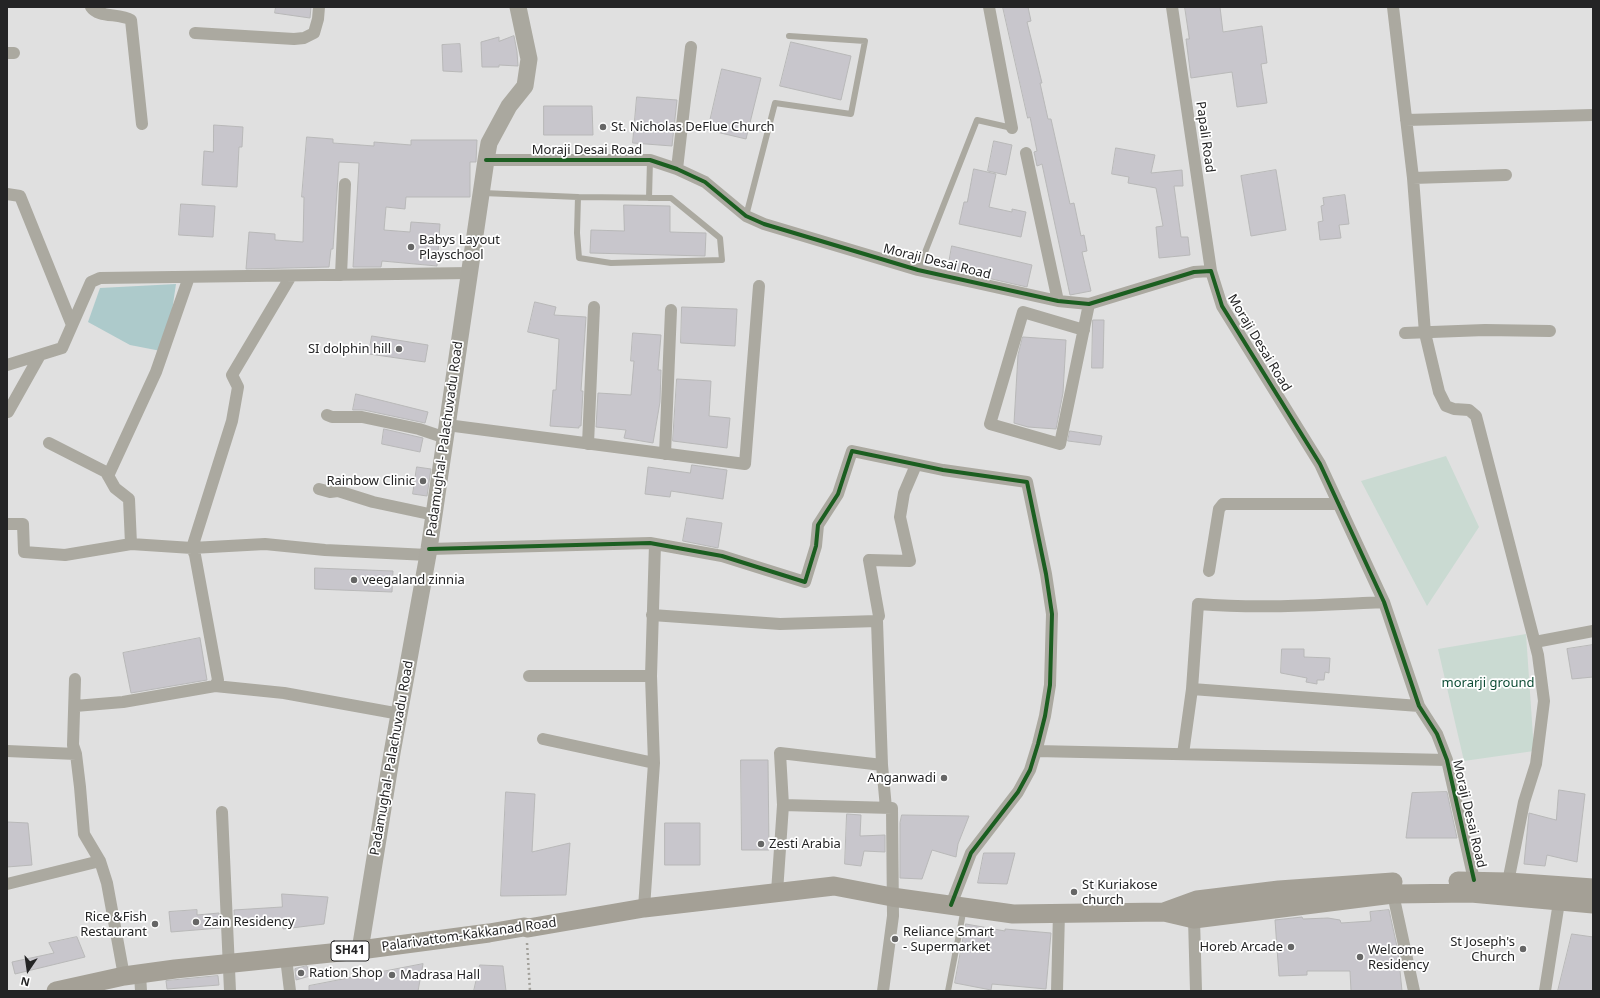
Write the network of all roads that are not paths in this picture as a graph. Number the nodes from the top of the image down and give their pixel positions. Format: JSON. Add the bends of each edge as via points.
{"nodes":[{"id":1,"x":91,"y":7,"type":"edge"},
{"id":2,"x":318,"y":7,"type":"edge"},
{"id":3,"x":518,"y":7,"type":"edge"},
{"id":4,"x":989,"y":7,"type":"edge"},
{"id":5,"x":1172,"y":7,"type":"edge"},
{"id":6,"x":1393,"y":7,"type":"edge"},
{"id":7,"x":195,"y":33,"type":"dead end"},
{"id":8,"x":789,"y":36,"type":"dead end"},
{"id":9,"x":691,"y":47,"type":"dead end"},
{"id":10,"x":1593,"y":115,"type":"edge"},
{"id":11,"x":1406,"y":120,"type":"junction"},
{"id":12,"x":142,"y":124,"type":"dead end"},
{"id":13,"x":1012,"y":128,"type":"joint"},
{"id":14,"x":1026,"y":153,"type":"dead end"},
{"id":15,"x":486,"y":160,"type":"junction"},
{"id":16,"x":650,"y":160,"type":"junction"},
{"id":17,"x":677,"y":169,"type":"junction"},
{"id":18,"x":1506,"y":175,"type":"dead end"},
{"id":19,"x":1413,"y":178,"type":"junction"},
{"id":20,"x":345,"y":184,"type":"dead end"},
{"id":21,"x":482,"y":193,"type":"junction"},
{"id":22,"x":7,"y":194,"type":"edge"},
{"id":23,"x":578,"y":197,"type":"junction"},
{"id":24,"x":649,"y":198,"type":"junction"},
{"id":25,"x":746,"y":216,"type":"junction"},
{"id":26,"x":918,"y":270,"type":"junction"},
{"id":27,"x":1211,"y":271,"type":"junction"},
{"id":28,"x":470,"y":273,"type":"junction"},
{"id":29,"x":341,"y":275,"type":"junction"},
{"id":30,"x":291,"y":276,"type":"junction"},
{"id":31,"x":189,"y":277,"type":"junction"},
{"id":32,"x":759,"y":286,"type":"dead end"},
{"id":33,"x":1058,"y":301,"type":"junction"},
{"id":34,"x":1090,"y":304,"type":"junction"},
{"id":35,"x":594,"y":307,"type":"dead end"},
{"id":36,"x":671,"y":310,"type":"dead end"},
{"id":37,"x":72,"y":326,"type":"junction"},
{"id":38,"x":1084,"y":330,"type":"junction"},
{"id":39,"x":1550,"y":331,"type":"dead end"},
{"id":40,"x":1405,"y":333,"type":"dead end"},
{"id":41,"x":1425,"y":333,"type":"junction"},
{"id":42,"x":40,"y":354,"type":"junction"},
{"id":43,"x":7,"y":365,"type":"edge"},
{"id":44,"x":8,"y":412,"type":"dead end"},
{"id":45,"x":327,"y":414,"type":"dead end"},
{"id":46,"x":446,"y":432,"type":"junction"},
{"id":47,"x":49,"y":443,"type":"dead end"},
{"id":48,"x":588,"y":444,"type":"junction"},
{"id":49,"x":665,"y":454,"type":"junction"},
{"id":50,"x":916,"y":465,"type":"junction"},
{"id":51,"x":108,"y":476,"type":"junction"},
{"id":52,"x":319,"y":489,"type":"dead end"},
{"id":53,"x":1338,"y":504,"type":"junction"},
{"id":54,"x":434,"y":515,"type":"junction"},
{"id":55,"x":7,"y":524,"type":"edge"},
{"id":56,"x":131,"y":544,"type":"junction"},
{"id":57,"x":655,"y":544,"type":"junction"},
{"id":58,"x":192,"y":548,"type":"junction"},
{"id":59,"x":429,"y":552,"type":"junction"},
{"id":60,"x":1209,"y":571,"type":"dead end"},
{"id":61,"x":1384,"y":602,"type":"junction"},
{"id":62,"x":652,"y":615,"type":"junction"},
{"id":63,"x":879,"y":616,"type":"dead end"},
{"id":64,"x":1593,"y":631,"type":"edge"},
{"id":65,"x":1535,"y":642,"type":"junction"},
{"id":66,"x":529,"y":676,"type":"dead end"},
{"id":67,"x":651,"y":676,"type":"junction"},
{"id":68,"x":75,"y":679,"type":"dead end"},
{"id":69,"x":215,"y":686,"type":"junction"},
{"id":70,"x":1192,"y":689,"type":"junction"},
{"id":71,"x":75,"y":706,"type":"junction"},
{"id":72,"x":1419,"y":706,"type":"junction"},
{"id":73,"x":400,"y":714,"type":"junction"},
{"id":74,"x":543,"y":739,"type":"dead end"},
{"id":75,"x":7,"y":751,"type":"edge"},
{"id":76,"x":1036,"y":751,"type":"junction"},
{"id":77,"x":76,"y":754,"type":"junction"},
{"id":78,"x":1183,"y":754,"type":"junction"},
{"id":79,"x":1447,"y":760,"type":"junction"},
{"id":80,"x":654,"y":763,"type":"junction"},
{"id":81,"x":882,"y":765,"type":"junction"},
{"id":82,"x":783,"y":805,"type":"junction"},
{"id":83,"x":886,"y":808,"type":"junction"},
{"id":84,"x":222,"y":812,"type":"dead end"},
{"id":85,"x":100,"y":861,"type":"junction"},
{"id":86,"x":1474,"y":880,"type":"junction"},
{"id":87,"x":1508,"y":882,"type":"junction"},
{"id":88,"x":7,"y":884,"type":"edge"},
{"id":89,"x":1593,"y":888,"type":"edge"},
{"id":90,"x":777,"y":892,"type":"junction"},
{"id":91,"x":1393,"y":894,"type":"junction"},
{"id":92,"x":892,"y":897,"type":"junction"},
{"id":93,"x":1274,"y":900,"type":"junction"},
{"id":94,"x":1559,"y":902,"type":"junction"},
{"id":95,"x":1593,"y":904,"type":"edge"},
{"id":96,"x":958,"y":906,"type":"junction"},
{"id":97,"x":644,"y":908,"type":"junction"},
{"id":98,"x":1164,"y":912,"type":"junction"},
{"id":99,"x":1059,"y":913,"type":"junction"},
{"id":100,"x":1194,"y":919,"type":"junction"},
{"id":101,"x":360,"y":950,"type":"junction"},
{"id":102,"x":286,"y":958,"type":"junction"},
{"id":103,"x":230,"y":963,"type":"junction"},
{"id":104,"x":135,"y":980,"type":"edge"},
{"id":105,"x":56,"y":991,"type":"edge"},
{"id":106,"x":230,"y":991,"type":"edge"},
{"id":107,"x":290,"y":991,"type":"edge"},
{"id":108,"x":884,"y":991,"type":"edge"},
{"id":109,"x":948,"y":991,"type":"edge"},
{"id":110,"x":1057,"y":991,"type":"edge"},
{"id":111,"x":1196,"y":991,"type":"edge"},
{"id":112,"x":1414,"y":991,"type":"edge"},
{"id":113,"x":1545,"y":991,"type":"edge"}],
"edges":[{"from":1,"to":12,"type":"street","via":[[95,11],[131,20]]},
{"from":2,"to":7,"type":"street","via":[[314,33],[304,38]]},
{"from":3,"to":15,"type":"main road","name":"Padamughal- Palachuvadu Road","via":[[529,59],[525,86],[509,106],[489,144]]},
{"from":4,"to":13,"type":"street"},
{"from":5,"to":27,"type":"street","name":"Papali Road"},
{"from":6,"to":11,"type":"street"},
{"from":8,"to":25,"type":"lane","via":[[865,41],[851,114],[775,103]]},
{"from":9,"to":17,"type":"street"},
{"from":10,"to":11,"type":"street"},
{"from":11,"to":19,"type":"street"},
{"from":13,"to":26,"type":"lane","via":[[977,120]]},
{"from":14,"to":33,"type":"street"},
{"from":15,"to":16,"type":"street","name":"Moraji Desai Road"},
{"from":15,"to":21,"type":"main road","name":"Padamughal- Palachuvadu Road"},
{"from":16,"to":17,"type":"street","name":"Moraji Desai Road"},
{"from":16,"to":24,"type":"lane"},
{"from":17,"to":25,"type":"street","name":"Moraji Desai Road","via":[[705,182]]},
{"from":18,"to":19,"type":"street"},
{"from":19,"to":41,"type":"street"},
{"from":20,"to":29,"type":"street"},
{"from":21,"to":23,"type":"lane"},
{"from":21,"to":28,"type":"main road","name":"Padamughal- Palachuvadu Road"},
{"from":22,"to":37,"type":"street","via":[[20,196]]},
{"from":23,"to":24,"type":"lane"},
{"from":23,"to":24,"type":"lane","via":[[579,258],[611,263],[722,260],[720,238],[691,213],[671,198]]},
{"from":25,"to":26,"type":"street","name":"Moraji Desai Road","via":[[764,224]]},
{"from":26,"to":33,"type":"street","name":"Moraji Desai Road"},
{"from":27,"to":34,"type":"street","name":"Moraji Desai Road","via":[[1194,272]]},
{"from":27,"to":53,"type":"street","name":"Moraji Desai Road","via":[[1222,306],[1320,464]]},
{"from":28,"to":29,"type":"street"},
{"from":28,"to":46,"type":"main road","name":"Padamughal- Palachuvadu Road"},
{"from":29,"to":30,"type":"street"},
{"from":30,"to":31,"type":"street"},
{"from":30,"to":58,"type":"street","via":[[232,375],[238,387],[232,421]]},
{"from":31,"to":37,"type":"street","via":[[100,278],[91,282]]},
{"from":31,"to":51,"type":"street","via":[[156,372]]},
{"from":32,"to":49,"type":"street","via":[[745,464]]},
{"from":33,"to":34,"type":"street","name":"Moraji Desai Road"},
{"from":34,"to":38,"type":"street"},
{"from":35,"to":48,"type":"street"},
{"from":36,"to":49,"type":"street"},
{"from":37,"to":42,"type":"street","via":[[62,348]]},
{"from":38,"to":38,"type":"street","via":[[1060,444],[990,424],[1023,312]]},
{"from":39,"to":41,"type":"street","via":[[1485,330]]},
{"from":40,"to":41,"type":"street"},
{"from":41,"to":65,"type":"street","via":[[1439,392],[1446,406],[1454,410],[1469,410],[1476,416]]},
{"from":42,"to":43,"type":"street"},
{"from":42,"to":44,"type":"street"},
{"from":45,"to":46,"type":"street","via":[[362,417]]},
{"from":46,"to":48,"type":"street"},
{"from":46,"to":54,"type":"main road","name":"Padamughal- Palachuvadu Road"},
{"from":47,"to":51,"type":"street","via":[[106,472]]},
{"from":48,"to":49,"type":"street"},
{"from":50,"to":57,"type":"street","via":[[852,452],[838,494],[818,525],[816,546],[806,582],[722,556]]},
{"from":50,"to":63,"type":"street","via":[[904,493],[900,517],[910,561],[869,560]]},
{"from":50,"to":76,"type":"street","via":[[1027,482],[1052,614],[1050,685]]},
{"from":51,"to":56,"type":"street","via":[[115,488],[129,498]]},
{"from":52,"to":54,"type":"street","via":[[338,491],[373,502]]},
{"from":53,"to":60,"type":"street","via":[[1223,504],[1219,509]]},
{"from":53,"to":61,"type":"street","name":"Moraji Desai Road"},
{"from":54,"to":59,"type":"main road","name":"Padamughal- Palachuvadu Road"},
{"from":55,"to":56,"type":"street","via":[[23,524],[24,552],[65,555]]},
{"from":56,"to":58,"type":"street"},
{"from":57,"to":59,"type":"street"},
{"from":57,"to":62,"type":"street"},
{"from":58,"to":59,"type":"street","via":[[265,544],[325,550]]},
{"from":58,"to":69,"type":"street","via":[[218,680]]},
{"from":59,"to":73,"type":"main road","name":"Padamughal- Palachuvadu Road"},
{"from":61,"to":70,"type":"street","via":[[1278,607],[1198,604]]},
{"from":61,"to":72,"type":"street","name":"Moraji Desai Road"},
{"from":62,"to":67,"type":"street"},
{"from":62,"to":81,"type":"street","via":[[780,624],[877,622]]},
{"from":64,"to":65,"type":"street"},
{"from":65,"to":87,"type":"street","via":[[1544,701],[1543,714],[1536,764],[1524,802]]},
{"from":66,"to":67,"type":"street"},
{"from":67,"to":80,"type":"street"},
{"from":68,"to":71,"type":"street"},
{"from":69,"to":71,"type":"street","via":[[123,702]]},
{"from":69,"to":73,"type":"street","via":[[284,693]]},
{"from":70,"to":72,"type":"street"},
{"from":70,"to":78,"type":"street"},
{"from":71,"to":77,"type":"street","via":[[73,745]]},
{"from":72,"to":79,"type":"street","name":"Moraji Desai Road","via":[[1437,734]]},
{"from":73,"to":101,"type":"main road","name":"Padamughal- Palachuvadu Road"},
{"from":74,"to":80,"type":"street"},
{"from":75,"to":77,"type":"street"},
{"from":76,"to":78,"type":"street"},
{"from":76,"to":96,"type":"street","via":[[1030,770],[1018,792],[971,853]]},
{"from":77,"to":85,"type":"street","via":[[84,834]]},
{"from":78,"to":79,"type":"street"},
{"from":79,"to":86,"type":"street","name":"Moraji Desai Road"},
{"from":80,"to":97,"type":"street"},
{"from":81,"to":82,"type":"street","via":[[780,753]]},
{"from":81,"to":83,"type":"street"},
{"from":82,"to":83,"type":"street"},
{"from":82,"to":90,"type":"street"},
{"from":83,"to":92,"type":"street","via":[[892,808]]},
{"from":84,"to":103,"type":"street"},
{"from":85,"to":88,"type":"street"},
{"from":85,"to":104,"type":"street"},
{"from":86,"to":87,"type":"main road"},
{"from":86,"to":93,"type":"main road","via":[[1389,882]]},
{"from":87,"to":89,"type":"main road"},
{"from":90,"to":92,"type":"main road","name":"Palarivattom-Kakkanad Road","via":[[834,886]]},
{"from":90,"to":97,"type":"main road","name":"Palarivattom-Kakkanad Road"},
{"from":91,"to":93,"type":"main road"},
{"from":91,"to":94,"type":"main road","via":[[1471,893]]},
{"from":91,"to":112,"type":"street"},
{"from":92,"to":96,"type":"main road","name":"Palarivattom-Kakkanad Road"},
{"from":92,"to":108,"type":"street","via":[[893,916]]},
{"from":93,"to":98,"type":"main road","via":[[1197,900]]},
{"from":93,"to":100,"type":"main road"},
{"from":94,"to":95,"type":"main road"},
{"from":94,"to":113,"type":"street"},
{"from":96,"to":99,"type":"main road","name":"Palarivattom-Kakkanad Road","via":[[1013,914]]},
{"from":96,"to":109,"type":"lane"},
{"from":97,"to":101,"type":"main road","name":"Palarivattom-Kakkanad Road","number":"SH41","via":[[528,928]]},
{"from":98,"to":99,"type":"main road","name":"Palarivattom-Kakkanad Road"},
{"from":98,"to":100,"type":"main road"},
{"from":99,"to":110,"type":"street"},
{"from":100,"to":111,"type":"street"},
{"from":101,"to":102,"type":"main road","name":"Palarivattom-Kakkanad Road","number":"SH41"},
{"from":102,"to":103,"type":"main road","name":"Palarivattom-Kakkanad Road","number":"SH41"},
{"from":102,"to":107,"type":"street"},
{"from":103,"to":104,"type":"main road","name":"Palarivattom-Kakkanad Road","number":"SH41"},
{"from":103,"to":106,"type":"street"},
{"from":104,"to":105,"type":"main road","name":"Palarivattom-Kakkanad Road","number":"SH41"}]}
